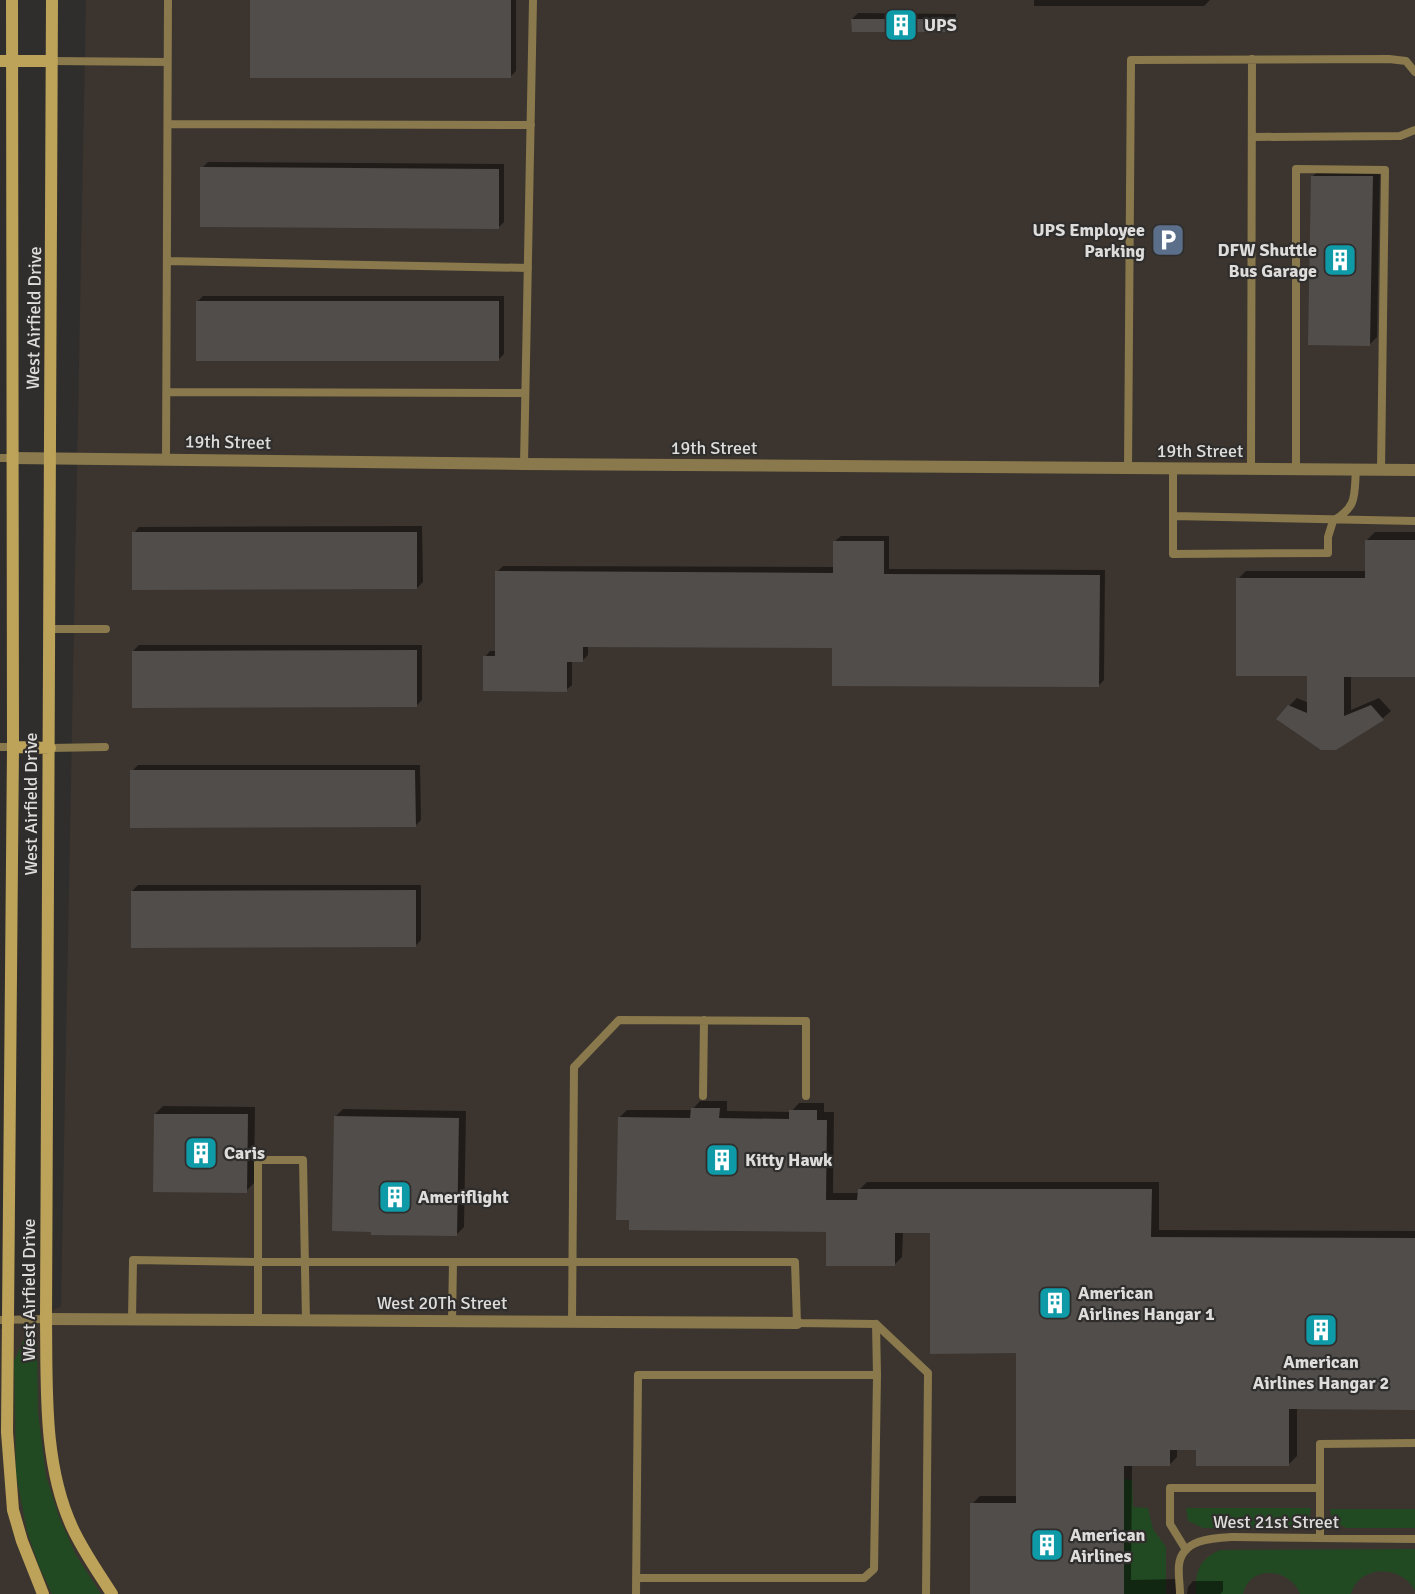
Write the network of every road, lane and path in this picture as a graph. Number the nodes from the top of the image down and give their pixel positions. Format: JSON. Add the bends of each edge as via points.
{"nodes":[{"id":1,"x":12,"y":0,"type":"edge"},
{"id":2,"x":52,"y":0,"type":"edge"},
{"id":3,"x":168,"y":0,"type":"edge"},
{"id":4,"x":533,"y":0,"type":"edge"},
{"id":5,"x":1252,"y":59,"type":"junction"},
{"id":6,"x":5,"y":61,"type":"edge"},
{"id":7,"x":52,"y":61,"type":"junction"},
{"id":8,"x":167,"y":62,"type":"junction"},
{"id":9,"x":1415,"y":72,"type":"edge"},
{"id":10,"x":169,"y":124,"type":"junction"},
{"id":11,"x":531,"y":125,"type":"junction"},
{"id":12,"x":1415,"y":130,"type":"edge"},
{"id":13,"x":1253,"y":137,"type":"junction"},
{"id":14,"x":167,"y":261,"type":"junction"},
{"id":15,"x":528,"y":268,"type":"junction"},
{"id":16,"x":167,"y":392,"type":"junction"},
{"id":17,"x":525,"y":393,"type":"junction"},
{"id":18,"x":6,"y":458,"type":"edge"},
{"id":19,"x":50,"y":458,"type":"junction"},
{"id":20,"x":166,"y":459,"type":"junction"},
{"id":21,"x":524,"y":464,"type":"junction"},
{"id":22,"x":1128,"y":468,"type":"junction"},
{"id":23,"x":1173,"y":468,"type":"junction"},
{"id":24,"x":1251,"y":469,"type":"junction"},
{"id":25,"x":1296,"y":469,"type":"junction"},
{"id":26,"x":1356,"y":469,"type":"junction"},
{"id":27,"x":1381,"y":470,"type":"junction"},
{"id":28,"x":1415,"y":470,"type":"edge"},
{"id":29,"x":1173,"y":516,"type":"junction"},
{"id":30,"x":1333,"y":520,"type":"junction"},
{"id":31,"x":1415,"y":522,"type":"edge"},
{"id":32,"x":50,"y":629,"type":"junction"},
{"id":33,"x":106,"y":629,"type":"dead end"},
{"id":34,"x":0,"y":747,"type":"edge"},
{"id":35,"x":13,"y":747,"type":"junction"},
{"id":36,"x":105,"y":747,"type":"dead end"},
{"id":37,"x":50,"y":748,"type":"junction"},
{"id":38,"x":704,"y":1020,"type":"junction"},
{"id":39,"x":704,"y":1096,"type":"dead end"},
{"id":40,"x":806,"y":1096,"type":"dead end"},
{"id":41,"x":5,"y":1131,"type":"edge"},
{"id":42,"x":258,"y":1262,"type":"junction"},
{"id":43,"x":305,"y":1262,"type":"junction"},
{"id":44,"x":453,"y":1262,"type":"junction"},
{"id":45,"x":571,"y":1262,"type":"junction"},
{"id":46,"x":46,"y":1319,"type":"junction"},
{"id":47,"x":4,"y":1320,"type":"edge"},
{"id":48,"x":132,"y":1320,"type":"junction"},
{"id":49,"x":258,"y":1320,"type":"junction"},
{"id":50,"x":306,"y":1321,"type":"junction"},
{"id":51,"x":452,"y":1322,"type":"junction"},
{"id":52,"x":572,"y":1322,"type":"junction"},
{"id":53,"x":797,"y":1323,"type":"junction"},
{"id":54,"x":876,"y":1324,"type":"junction"},
{"id":55,"x":877,"y":1375,"type":"junction"},
{"id":56,"x":1415,"y":1443,"type":"edge"},
{"id":57,"x":1320,"y":1488,"type":"junction"},
{"id":58,"x":1320,"y":1538,"type":"junction"},
{"id":59,"x":1415,"y":1539,"type":"edge"},
{"id":60,"x":1186,"y":1550,"type":"junction"},
{"id":61,"x":636,"y":1578,"type":"junction"},
{"id":62,"x":43,"y":1594,"type":"edge"},
{"id":63,"x":112,"y":1594,"type":"edge"},
{"id":64,"x":636,"y":1594,"type":"edge"},
{"id":65,"x":926,"y":1594,"type":"edge"},
{"id":66,"x":1180,"y":1594,"type":"edge"}],
"edges":[{"from":1,"to":6,"type":"street","name":"West Airfield Drive"},
{"from":2,"to":7,"type":"street","name":"West Airfield Drive"},
{"from":3,"to":8,"type":"lane"},
{"from":4,"to":11,"type":"lane"},
{"from":5,"to":9,"type":"lane","via":[[1389,59],[1406,61]]},
{"from":5,"to":13,"type":"lane"},
{"from":5,"to":22,"type":"lane","via":[[1131,60]]},
{"from":6,"to":7,"type":"street"},
{"from":6,"to":18,"type":"street","name":"West Airfield Drive"},
{"from":7,"to":8,"type":"lane"},
{"from":7,"to":19,"type":"street","name":"West Airfield Drive"},
{"from":8,"to":10,"type":"lane"},
{"from":10,"to":11,"type":"lane"},
{"from":10,"to":14,"type":"lane"},
{"from":11,"to":15,"type":"lane"},
{"from":12,"to":13,"type":"lane","via":[[1400,136]]},
{"from":13,"to":24,"type":"lane"},
{"from":14,"to":15,"type":"lane"},
{"from":14,"to":16,"type":"lane"},
{"from":15,"to":17,"type":"lane"},
{"from":16,"to":17,"type":"lane"},
{"from":16,"to":20,"type":"lane"},
{"from":17,"to":21,"type":"lane"},
{"from":18,"to":19,"type":"street","name":"19th Street"},
{"from":18,"to":35,"type":"street","name":"West Airfield Drive"},
{"from":19,"to":20,"type":"street","name":"19th Street"},
{"from":19,"to":32,"type":"street","name":"West Airfield Drive"},
{"from":20,"to":21,"type":"street","name":"19th Street"},
{"from":21,"to":22,"type":"street","name":"19th Street"},
{"from":22,"to":23,"type":"street","name":"19th Street"},
{"from":23,"to":24,"type":"street","name":"19th Street"},
{"from":23,"to":29,"type":"lane"},
{"from":24,"to":25,"type":"street","name":"19th Street"},
{"from":25,"to":26,"type":"street","name":"19th Street"},
{"from":25,"to":27,"type":"lane","via":[[1296,169],[1385,170]]},
{"from":26,"to":27,"type":"street","name":"19th Street"},
{"from":26,"to":30,"type":"lane","via":[[1353,501],[1348,512]]},
{"from":27,"to":28,"type":"street","name":"19th Street"},
{"from":29,"to":30,"type":"lane"},
{"from":29,"to":30,"type":"lane","via":[[1173,554],[1328,553]]},
{"from":30,"to":31,"type":"lane"},
{"from":32,"to":33,"type":"lane"},
{"from":32,"to":37,"type":"street","name":"West Airfield Drive"},
{"from":34,"to":35,"type":"lane"},
{"from":35,"to":37,"type":"street"},
{"from":35,"to":41,"type":"street","name":"West Airfield Drive"},
{"from":36,"to":37,"type":"lane"},
{"from":37,"to":46,"type":"street","name":"West Airfield Drive"},
{"from":38,"to":39,"type":"lane"},
{"from":38,"to":40,"type":"lane","via":[[806,1021]]},
{"from":38,"to":45,"type":"lane","via":[[619,1020],[574,1067]]},
{"from":41,"to":47,"type":"street","name":"West Airfield Drive"},
{"from":42,"to":43,"type":"lane"},
{"from":42,"to":43,"type":"lane","via":[[258,1160],[303,1160]]},
{"from":42,"to":48,"type":"lane","via":[[133,1260]]},
{"from":42,"to":49,"type":"lane"},
{"from":43,"to":44,"type":"lane"},
{"from":43,"to":50,"type":"lane"},
{"from":44,"to":45,"type":"lane"},
{"from":44,"to":51,"type":"lane"},
{"from":45,"to":52,"type":"lane"},
{"from":45,"to":53,"type":"lane","via":[[795,1262]]},
{"from":46,"to":47,"type":"lane","name":"West 20Th Street"},
{"from":46,"to":48,"type":"street","name":"West 20Th Street"},
{"from":46,"to":63,"type":"street","name":"West Airfield Drive","via":[[48,1435],[58,1483],[71,1525]]},
{"from":47,"to":62,"type":"street","name":"West Airfield Drive","via":[[13,1509]]},
{"from":48,"to":49,"type":"street","name":"West 20Th Street"},
{"from":49,"to":50,"type":"street","name":"West 20Th Street"},
{"from":50,"to":51,"type":"street","name":"West 20Th Street"},
{"from":51,"to":52,"type":"street","name":"West 20Th Street"},
{"from":52,"to":53,"type":"street","name":"West 20Th Street"},
{"from":53,"to":54,"type":"lane","name":"West 20Th Street"},
{"from":54,"to":55,"type":"lane"},
{"from":54,"to":65,"type":"lane","via":[[928,1373]]},
{"from":55,"to":61,"type":"lane","via":[[874,1569],[864,1578]]},
{"from":55,"to":61,"type":"lane","via":[[638,1375]]},
{"from":56,"to":57,"type":"lane","via":[[1320,1444]]},
{"from":57,"to":58,"type":"lane"},
{"from":57,"to":60,"type":"lane","via":[[1170,1488],[1170,1524]]},
{"from":58,"to":59,"type":"lane","name":"West 21st Street"},
{"from":58,"to":60,"type":"lane","name":"West 21st Street","via":[[1204,1539]]},
{"from":60,"to":66,"type":"lane","via":[[1179,1563]]},
{"from":61,"to":64,"type":"lane"}]}
